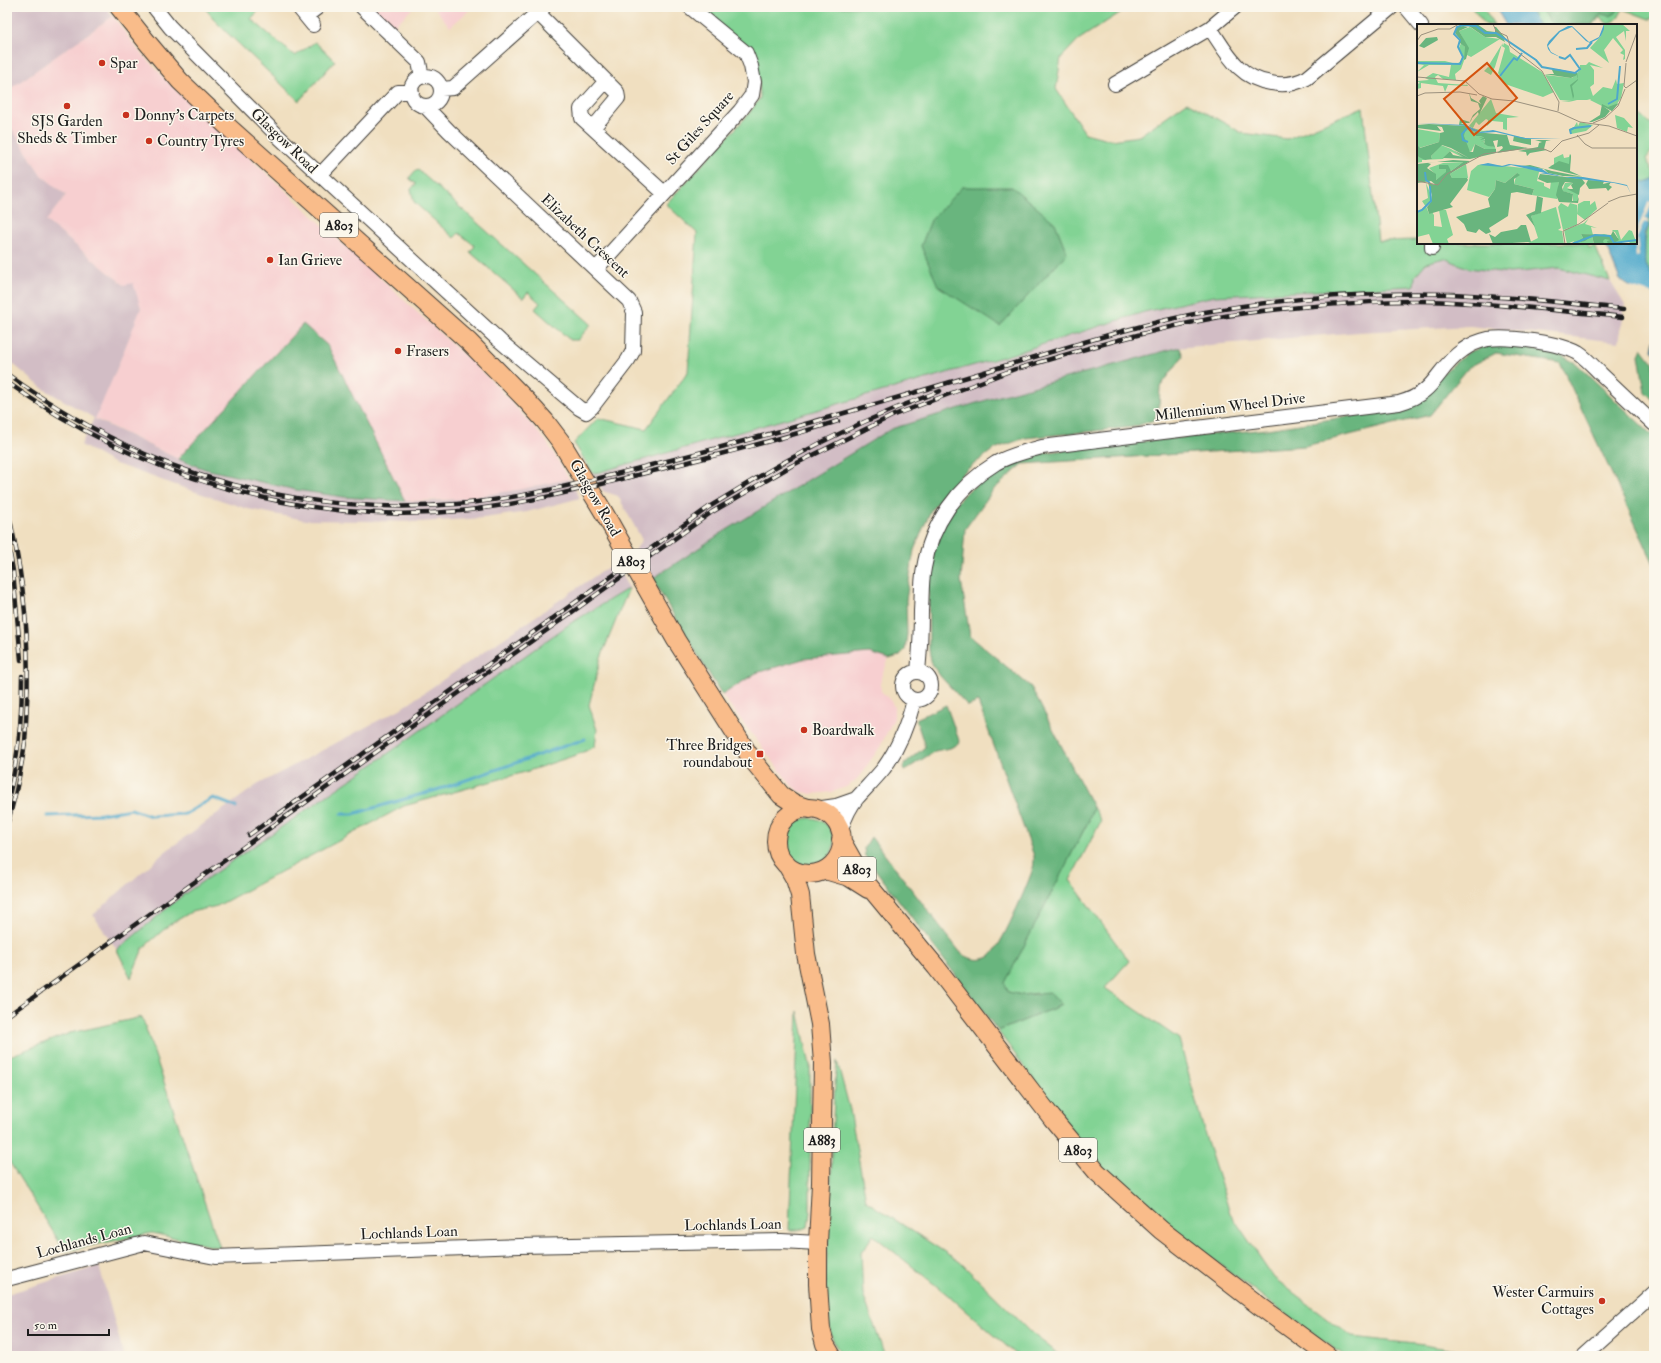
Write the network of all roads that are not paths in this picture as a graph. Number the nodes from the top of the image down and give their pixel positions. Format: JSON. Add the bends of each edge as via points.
{"nodes":[{"id":1,"x":119,"y":7,"type":"edge"},
{"id":2,"x":154,"y":7,"type":"edge"},
{"id":3,"x":318,"y":7,"type":"edge"},
{"id":4,"x":362,"y":7,"type":"edge"},
{"id":5,"x":690,"y":7,"type":"edge"},
{"id":6,"x":1235,"y":7,"type":"edge"},
{"id":7,"x":1392,"y":7,"type":"edge"},
{"id":8,"x":1406,"y":7,"type":"edge"},
{"id":9,"x":541,"y":10,"type":"edge"},
{"id":10,"x":307,"y":17,"type":"dead end"},
{"id":11,"x":1420,"y":24,"type":"edge"},
{"id":12,"x":1210,"y":28,"type":"junction"},
{"id":13,"x":422,"y":77,"type":"junction"},
{"id":14,"x":606,"y":81,"type":"junction"},
{"id":15,"x":1115,"y":84,"type":"dead end"},
{"id":16,"x":441,"y":89,"type":"junction"},
{"id":17,"x":412,"y":92,"type":"junction"},
{"id":18,"x":425,"y":106,"type":"junction"},
{"id":19,"x":593,"y":128,"type":"junction"},
{"id":20,"x":320,"y":175,"type":"junction"},
{"id":21,"x":664,"y":193,"type":"junction"},
{"id":22,"x":421,"y":269,"type":"junction"},
{"id":23,"x":596,"y":269,"type":"junction"},
{"id":24,"x":406,"y":285,"type":"junction"},
{"id":25,"x":586,"y":412,"type":"joint"},
{"id":26,"x":1654,"y":424,"type":"edge"},
{"id":27,"x":918,"y":672,"type":"junction"},
{"id":28,"x":914,"y":700,"type":"junction"},
{"id":29,"x":770,"y":783,"type":"junction"},
{"id":30,"x":856,"y":798,"type":"junction"},
{"id":31,"x":812,"y":809,"type":"junction"},
{"id":32,"x":781,"y":825,"type":"junction"},
{"id":33,"x":841,"y":836,"type":"junction"},
{"id":34,"x":787,"y":865,"type":"junction"},
{"id":35,"x":822,"y":871,"type":"junction"},
{"id":36,"x":876,"y":896,"type":"junction"},
{"id":37,"x":802,"y":924,"type":"junction"},
{"id":38,"x":818,"y":1243,"type":"junction"},
{"id":39,"x":7,"y":1279,"type":"edge"},
{"id":40,"x":1654,"y":1293,"type":"edge"},
{"id":41,"x":832,"y":1356,"type":"edge"},
{"id":42,"x":1328,"y":1356,"type":"edge"},
{"id":43,"x":1584,"y":1356,"type":"edge"}],
"edges":[{"from":1,"to":24,"type":"main road","name":"Glasgow Road","number":"A803","via":[[180,81]]},
{"from":2,"to":20,"type":"street","name":"Glasgow Road","via":[[170,27]]},
{"from":3,"to":10,"type":"street"},
{"from":4,"to":13,"type":"street","via":[[420,62]]},
{"from":5,"to":21,"type":"street","name":"St Giles Square","via":[[746,53],[754,82],[752,95],[740,111]]},
{"from":6,"to":12,"type":"street"},
{"from":7,"to":12,"type":"street","via":[[1307,78],[1291,84],[1267,83],[1242,72],[1232,62]]},
{"from":8,"to":11,"type":"street"},
{"from":9,"to":14,"type":"street"},
{"from":9,"to":16,"type":"street","via":[[453,88]]},
{"from":12,"to":15,"type":"street"},
{"from":13,"to":16,"type":"street","via":[[432,77]]},
{"from":13,"to":17,"type":"street","via":[[414,82]]},
{"from":14,"to":19,"type":"street","via":[[617,92],[618,98]]},
{"from":14,"to":19,"type":"street","via":[[581,109],[582,118]]},
{"from":16,"to":18,"type":"street","via":[[436,103]]},
{"from":17,"to":18,"type":"street","via":[[415,100]]},
{"from":17,"to":20,"type":"street","via":[[398,92]]},
{"from":18,"to":23,"type":"street","name":"Elizabeth Crescent"},
{"from":19,"to":21,"type":"street"},
{"from":20,"to":22,"type":"street","name":"Glasgow Road"},
{"from":21,"to":23,"type":"street","name":"St Giles Square"},
{"from":22,"to":24,"type":"street"},
{"from":22,"to":25,"type":"street","name":"Glasgow Road","via":[[500,342]]},
{"from":23,"to":25,"type":"street","name":"Elizabeth Crescent","via":[[629,300],[634,312],[633,351],[615,378]]},
{"from":24,"to":29,"type":"main road","name":"Glasgow Road","number":"A803","via":[[500,372],[561,442],[676,640],[726,720]]},
{"from":26,"to":27,"type":"street","name":"Millennium Wheel Drive","via":[[1579,353],[1539,342],[1499,338],[1471,345],[1455,356],[1421,395],[1399,403],[1042,447],[1018,454],[979,474],[964,487],[938,524],[928,547],[923,569]]},
{"from":27,"to":28,"type":"street","via":[[909,674],[903,686],[906,695]]},
{"from":27,"to":28,"type":"street","via":[[926,675],[932,686],[927,697],[923,700]]},
{"from":28,"to":30,"type":"street","via":[[905,728],[892,755],[876,778]]},
{"from":29,"to":31,"type":"main road","number":"A803","via":[[787,800]]},
{"from":29,"to":32,"type":"main road","number":"A803","via":[[779,803]]},
{"from":30,"to":31,"type":"street","via":[[836,806]]},
{"from":30,"to":33,"type":"street","via":[[845,817]]},
{"from":31,"to":32,"type":"main road","via":[[793,813]]},
{"from":31,"to":33,"type":"main road","via":[[830,816]]},
{"from":32,"to":34,"type":"main road","via":[[777,849]]},
{"from":33,"to":35,"type":"main road","via":[[837,857]]},
{"from":33,"to":36,"type":"main road","number":"A803","via":[[854,863]]},
{"from":34,"to":35,"type":"main road","via":[[805,874]]},
{"from":34,"to":37,"type":"main road","via":[[798,887]]},
{"from":35,"to":36,"type":"main road","number":"A803","via":[[841,874],[856,881]]},
{"from":35,"to":37,"type":"main road","via":[[807,897]]},
{"from":36,"to":42,"type":"main road","number":"A803","via":[[936,967],[1052,1118],[1097,1172],[1161,1230]]},
{"from":37,"to":38,"type":"main road","number":"A883","via":[[820,1024],[823,1062]]},
{"from":38,"to":39,"type":"street","name":"Lochlands Loan","via":[[781,1241],[520,1246],[215,1257],[144,1242]]},
{"from":38,"to":41,"type":"main road","number":"A883","via":[[821,1329]]},
{"from":40,"to":43,"type":"street"}]}
